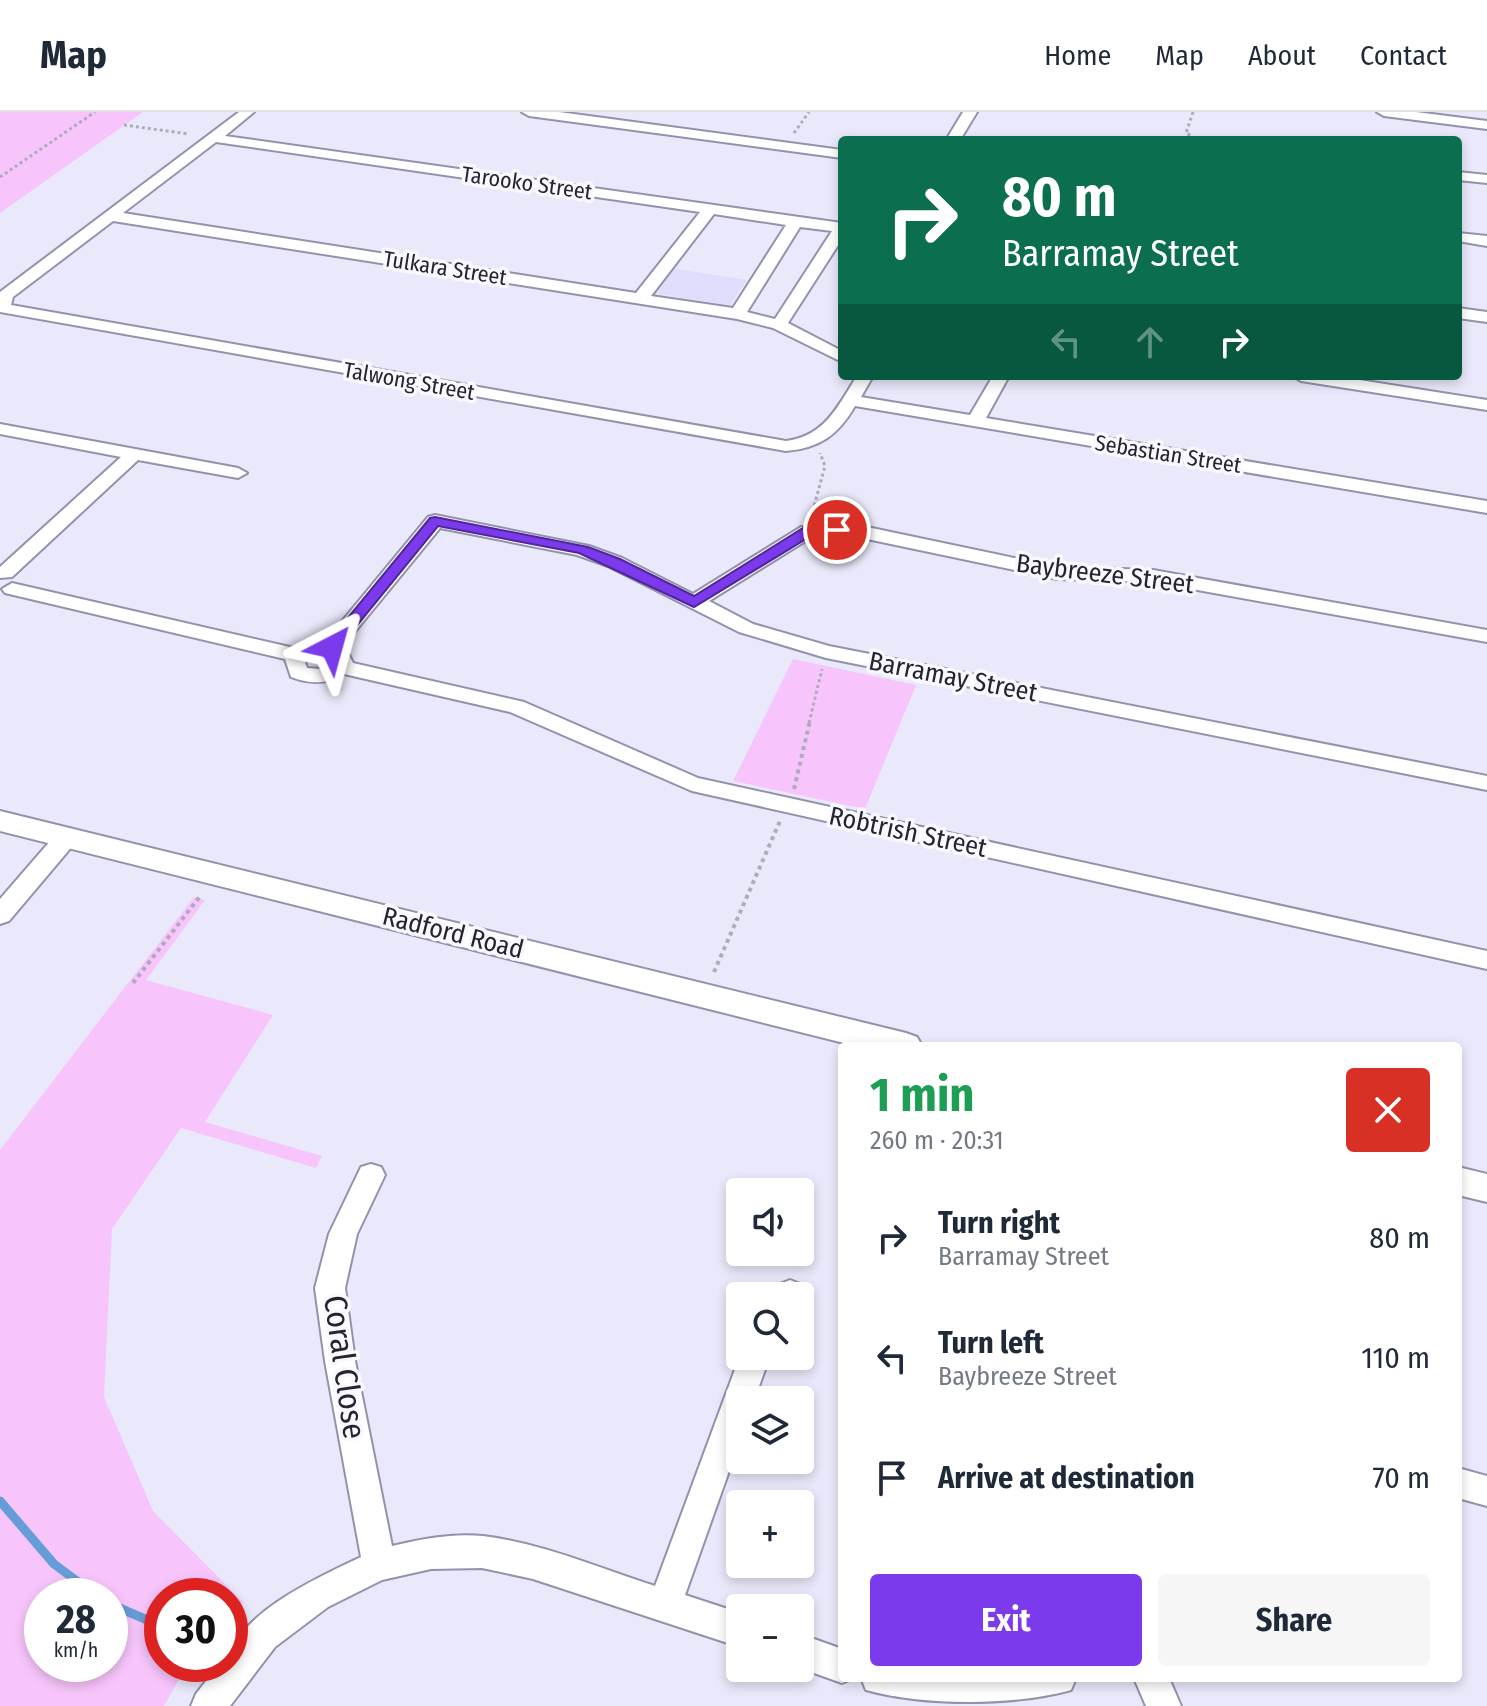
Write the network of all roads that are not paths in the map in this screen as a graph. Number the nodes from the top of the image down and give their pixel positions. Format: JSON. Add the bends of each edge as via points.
{"nodes":[{"id":1,"x":247,"y":112,"type":"edge"},
{"id":2,"x":529,"y":112,"type":"edge"},
{"id":3,"x":970,"y":112,"type":"edge"},
{"id":4,"x":1384,"y":112,"type":"edge"},
{"id":5,"x":1487,"y":125,"type":"edge"},
{"id":6,"x":955,"y":136,"type":"edge"},
{"id":7,"x":213,"y":138,"type":"junction"},
{"id":8,"x":838,"y":153,"type":"edge"},
{"id":9,"x":1462,"y":176,"type":"edge"},
{"id":10,"x":1487,"y":179,"type":"edge"},
{"id":11,"x":710,"y":209,"type":"junction"},
{"id":12,"x":111,"y":216,"type":"junction"},
{"id":13,"x":796,"y":221,"type":"junction"},
{"id":14,"x":838,"y":226,"type":"edge"},
{"id":15,"x":1462,"y":238,"type":"edge"},
{"id":16,"x":1487,"y":241,"type":"edge"},
{"id":17,"x":835,"y":248,"type":"edge"},
{"id":18,"x":641,"y":298,"type":"junction"},
{"id":19,"x":738,"y":314,"type":"junction"},
{"id":20,"x":1462,"y":314,"type":"edge"},
{"id":21,"x":1487,"y":317,"type":"edge"},
{"id":22,"x":779,"y":325,"type":"junction"},
{"id":23,"x":838,"y":355,"type":"edge"},
{"id":24,"x":862,"y":380,"type":"edge"},
{"id":25,"x":999,"y":380,"type":"edge"},
{"id":26,"x":1327,"y":380,"type":"edge"},
{"id":27,"x":850,"y":400,"type":"junction"},
{"id":28,"x":1487,"y":405,"type":"edge"},
{"id":29,"x":975,"y":422,"type":"junction"},
{"id":30,"x":0,"y":429,"type":"edge"},
{"id":31,"x":134,"y":454,"type":"junction"},
{"id":32,"x":238,"y":473,"type":"dead end"},
{"id":33,"x":1487,"y":507,"type":"edge"},
{"id":34,"x":4,"y":582,"type":"edge"},
{"id":35,"x":694,"y":602,"type":"junction"},
{"id":36,"x":1487,"y":636,"type":"edge"},
{"id":37,"x":297,"y":655,"type":"junction"},
{"id":38,"x":336,"y":657,"type":"junction"},
{"id":39,"x":1487,"y":783,"type":"edge"},
{"id":40,"x":0,"y":821,"type":"edge"},
{"id":41,"x":66,"y":838,"type":"junction"},
{"id":42,"x":0,"y":915,"type":"edge"},
{"id":43,"x":1487,"y":960,"type":"edge"},
{"id":44,"x":890,"y":1042,"type":"edge"},
{"id":45,"x":371,"y":1175,"type":"dead end"},
{"id":46,"x":1462,"y":1182,"type":"edge"},
{"id":47,"x":1487,"y":1188,"type":"edge"},
{"id":48,"x":750,"y":1370,"type":"edge"},
{"id":49,"x":1462,"y":1484,"type":"edge"},
{"id":50,"x":1487,"y":1491,"type":"edge"},
{"id":51,"x":379,"y":1565,"type":"junction"},
{"id":52,"x":665,"y":1604,"type":"junction"},
{"id":53,"x":726,"y":1625,"type":"edge"},
{"id":54,"x":814,"y":1656,"type":"edge"},
{"id":55,"x":838,"y":1665,"type":"edge"},
{"id":56,"x":893,"y":1682,"type":"edge"},
{"id":57,"x":1038,"y":1682,"type":"edge"},
{"id":58,"x":1153,"y":1682,"type":"edge"},
{"id":59,"x":208,"y":1706,"type":"edge"},
{"id":60,"x":1164,"y":1706,"type":"edge"}],
"edges":[{"from":1,"to":7,"type":"street"},
{"from":2,"to":8,"type":"street"},
{"from":3,"to":6,"type":"street"},
{"from":4,"to":5,"type":"street"},
{"from":7,"to":11,"type":"street","name":"Tarooko Street"},
{"from":7,"to":12,"type":"street"},
{"from":9,"to":10,"type":"street"},
{"from":11,"to":13,"type":"street","name":"Tarooko Street"},
{"from":11,"to":18,"type":"street"},
{"from":12,"to":18,"type":"street","name":"Tulkara Street"},
{"from":12,"to":27,"type":"street","name":"Talwong Street","via":[[6,295],[2,308],[786,446],[822,439]]},
{"from":13,"to":14,"type":"street","name":"Tarooko Street"},
{"from":13,"to":19,"type":"street"},
{"from":15,"to":16,"type":"street"},
{"from":17,"to":22,"type":"street"},
{"from":18,"to":19,"type":"street","name":"Tulkara Street"},
{"from":19,"to":22,"type":"street","name":"Tulkara Street"},
{"from":20,"to":21,"type":"street"},
{"from":22,"to":23,"type":"street","name":"Tulkara Street"},
{"from":24,"to":27,"type":"street"},
{"from":25,"to":29,"type":"street"},
{"from":26,"to":28,"type":"street"},
{"from":27,"to":29,"type":"street","name":"Sebastian Street"},
{"from":29,"to":33,"type":"street","name":"Sebastian Street"},
{"from":30,"to":31,"type":"street"},
{"from":31,"to":32,"type":"street"},
{"from":31,"to":34,"type":"street"},
{"from":34,"to":37,"type":"street","via":[[190,633]]},
{"from":35,"to":36,"type":"street","name":"Baybreeze Street","via":[[808,531],[867,533],[1057,573],[1153,576]]},
{"from":35,"to":38,"type":"street","name":"Barramay Street","via":[[582,550],[435,521]]},
{"from":35,"to":39,"type":"street","name":"Barramay Street","via":[[746,628],[826,652]]},
{"from":37,"to":38,"type":"street","via":[[313,647]]},
{"from":37,"to":38,"type":"street","via":[[294,667],[305,675],[325,675]]},
{"from":38,"to":43,"type":"street","name":"Robtrish Street","via":[[516,707],[692,784]]},
{"from":40,"to":41,"type":"street","name":"Radford Road"},
{"from":41,"to":42,"type":"street"},
{"from":41,"to":44,"type":"street","name":"Radford Road"},
{"from":45,"to":51,"type":"street","name":"Coral Close","via":[[343,1234],[330,1288]]},
{"from":46,"to":47,"type":"street"},
{"from":48,"to":52,"type":"street"},
{"from":49,"to":50,"type":"street"},
{"from":51,"to":52,"type":"street","via":[[431,1553],[482,1552]]},
{"from":51,"to":59,"type":"street","via":[[316,1595],[263,1635]]},
{"from":52,"to":53,"type":"street"},
{"from":54,"to":55,"type":"street"},
{"from":56,"to":57,"type":"street","via":[[928,1691],[984,1692]]},
{"from":58,"to":60,"type":"street"}]}
